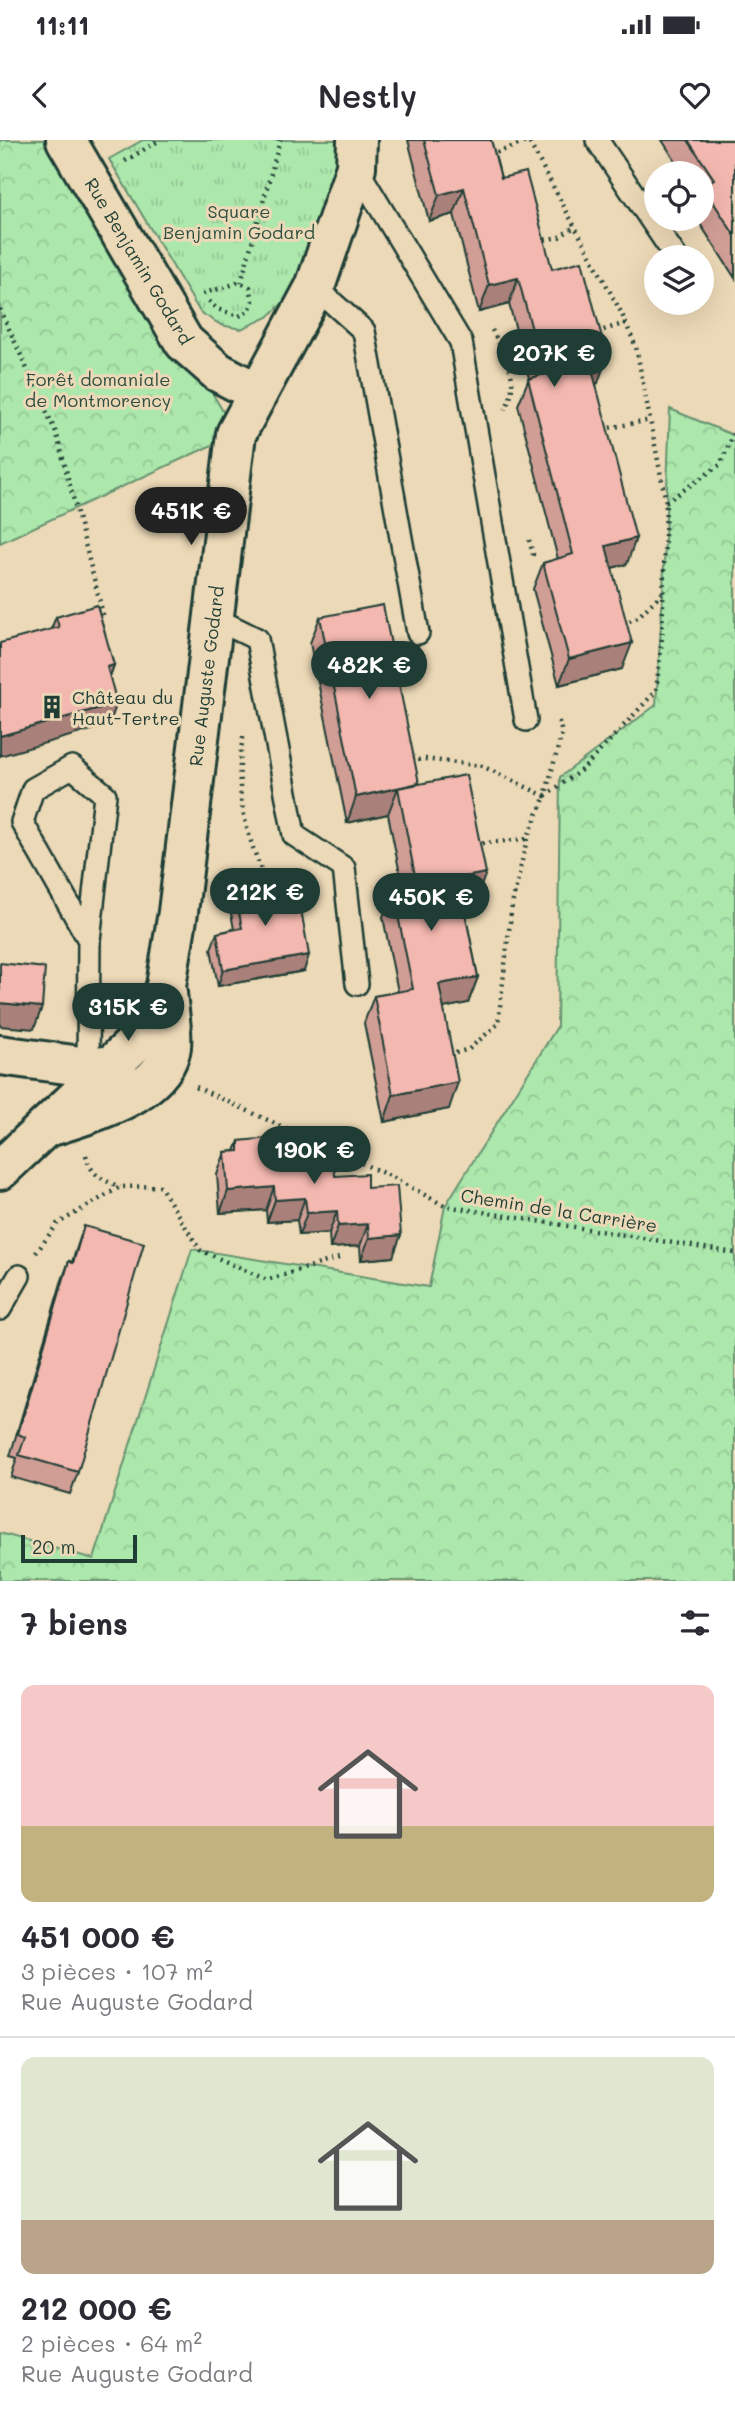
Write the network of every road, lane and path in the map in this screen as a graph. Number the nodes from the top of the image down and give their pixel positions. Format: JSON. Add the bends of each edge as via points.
{"nodes":[{"id":1,"x":66,"y":140,"type":"edge"},
{"id":2,"x":160,"y":140,"type":"edge"},
{"id":3,"x":280,"y":140,"type":"edge"},
{"id":4,"x":597,"y":140,"type":"edge"},
{"id":5,"x":529,"y":141,"type":"edge"},
{"id":6,"x":356,"y":154,"type":"edge"},
{"id":7,"x":480,"y":159,"type":"edge"},
{"id":8,"x":130,"y":169,"type":"dead end"},
{"id":9,"x":576,"y":226,"type":"junction"},
{"id":10,"x":528,"y":243,"type":"edge"},
{"id":11,"x":668,"y":245,"type":"edge"},
{"id":12,"x":196,"y":283,"type":"dead end"},
{"id":13,"x":241,"y":283,"type":"junction"},
{"id":14,"x":315,"y":287,"type":"junction"},
{"id":15,"x":203,"y":294,"type":"junction"},
{"id":16,"x":0,"y":309,"type":"edge"},
{"id":17,"x":626,"y":323,"type":"junction"},
{"id":18,"x":595,"y":333,"type":"edge"},
{"id":19,"x":258,"y":393,"type":"junction"},
{"id":20,"x":650,"y":420,"type":"junction"},
{"id":21,"x":592,"y":431,"type":"edge"},
{"id":22,"x":735,"y":431,"type":"edge"},
{"id":23,"x":666,"y":502,"type":"junction"},
{"id":24,"x":663,"y":592,"type":"junction"},
{"id":25,"x":212,"y":617,"type":"junction"},
{"id":26,"x":104,"y":618,"type":"edge"},
{"id":27,"x":621,"y":626,"type":"edge"},
{"id":28,"x":418,"y":633,"type":"dead end"},
{"id":29,"x":526,"y":720,"type":"dead end"},
{"id":30,"x":400,"y":762,"type":"edge"},
{"id":31,"x":545,"y":796,"type":"junction"},
{"id":32,"x":527,"y":839,"type":"junction"},
{"id":33,"x":465,"y":845,"type":"edge"},
{"id":34,"x":89,"y":940,"type":"junction"},
{"id":35,"x":357,"y":984,"type":"dead end"},
{"id":36,"x":0,"y":1055,"type":"edge"},
{"id":37,"x":438,"y":1058,"type":"edge"},
{"id":38,"x":105,"y":1085,"type":"junction"},
{"id":39,"x":195,"y":1086,"type":"dead end"},
{"id":40,"x":0,"y":1170,"type":"edge"},
{"id":41,"x":735,"y":1253,"type":"edge"},
{"id":42,"x":342,"y":1257,"type":"dead end"},
{"id":43,"x":19,"y":1276,"type":"joint"},
{"id":44,"x":0,"y":1309,"type":"edge"}],
"edges":[{"from":1,"to":19,"type":"street","name":"Rue Benjamin Godard","via":[[184,342],[218,372]]},
{"from":2,"to":8,"type":"path","via":[[124,160]]},
{"from":3,"to":13,"type":"path"},
{"from":4,"to":11,"type":"lane"},
{"from":5,"to":7,"type":"path"},
{"from":5,"to":9,"type":"path"},
{"from":6,"to":14,"type":"street","name":"Rue Auguste Godard"},
{"from":6,"to":29,"type":"lane","via":[[461,342]]},
{"from":9,"to":10,"type":"path","via":[[559,237]]},
{"from":9,"to":17,"type":"path"},
{"from":12,"to":15,"type":"path"},
{"from":13,"to":15,"type":"path"},
{"from":13,"to":15,"type":"path","via":[[250,287],[253,301],[239,316],[216,309]]},
{"from":14,"to":19,"type":"street","name":"Rue Auguste Godard"},
{"from":14,"to":28,"type":"lane","via":[[364,331]]},
{"from":16,"to":26,"type":"path","via":[[57,435]]},
{"from":17,"to":18,"type":"path"},
{"from":17,"to":20,"type":"path","via":[[636,347]]},
{"from":19,"to":25,"type":"street","name":"Rue Auguste Godard","via":[[236,434]]},
{"from":20,"to":21,"type":"path"},
{"from":20,"to":23,"type":"path"},
{"from":22,"to":23,"type":"path","via":[[720,465]]},
{"from":23,"to":24,"type":"path"},
{"from":24,"to":27,"type":"path","via":[[638,617]]},
{"from":24,"to":31,"type":"path","via":[[656,691],[584,768]]},
{"from":25,"to":35,"type":"lane","via":[[257,639],[294,835],[344,868]]},
{"from":25,"to":38,"type":"street","name":"Rue Auguste Godard","via":[[166,986],[171,1051],[161,1070]]},
{"from":30,"to":31,"type":"path","via":[[424,759],[482,766]]},
{"from":31,"to":32,"type":"path"},
{"from":32,"to":33,"type":"path"},
{"from":32,"to":37,"type":"path","via":[[512,905],[499,1024],[469,1049]]},
{"from":34,"to":34,"type":"lane","via":[[105,795],[72,767],[33,789],[22,822]]},
{"from":34,"to":38,"type":"lane"},
{"from":36,"to":38,"type":"street"},
{"from":38,"to":40,"type":"street","via":[[46,1128]]},
{"from":39,"to":41,"type":"path","name":"Chemin de la Carrière","via":[[446,1206]]},
{"from":42,"to":43,"type":"path","via":[[267,1280],[200,1250],[160,1186],[120,1187],[57,1224]]},
{"from":43,"to":44,"type":"lane"}]}
